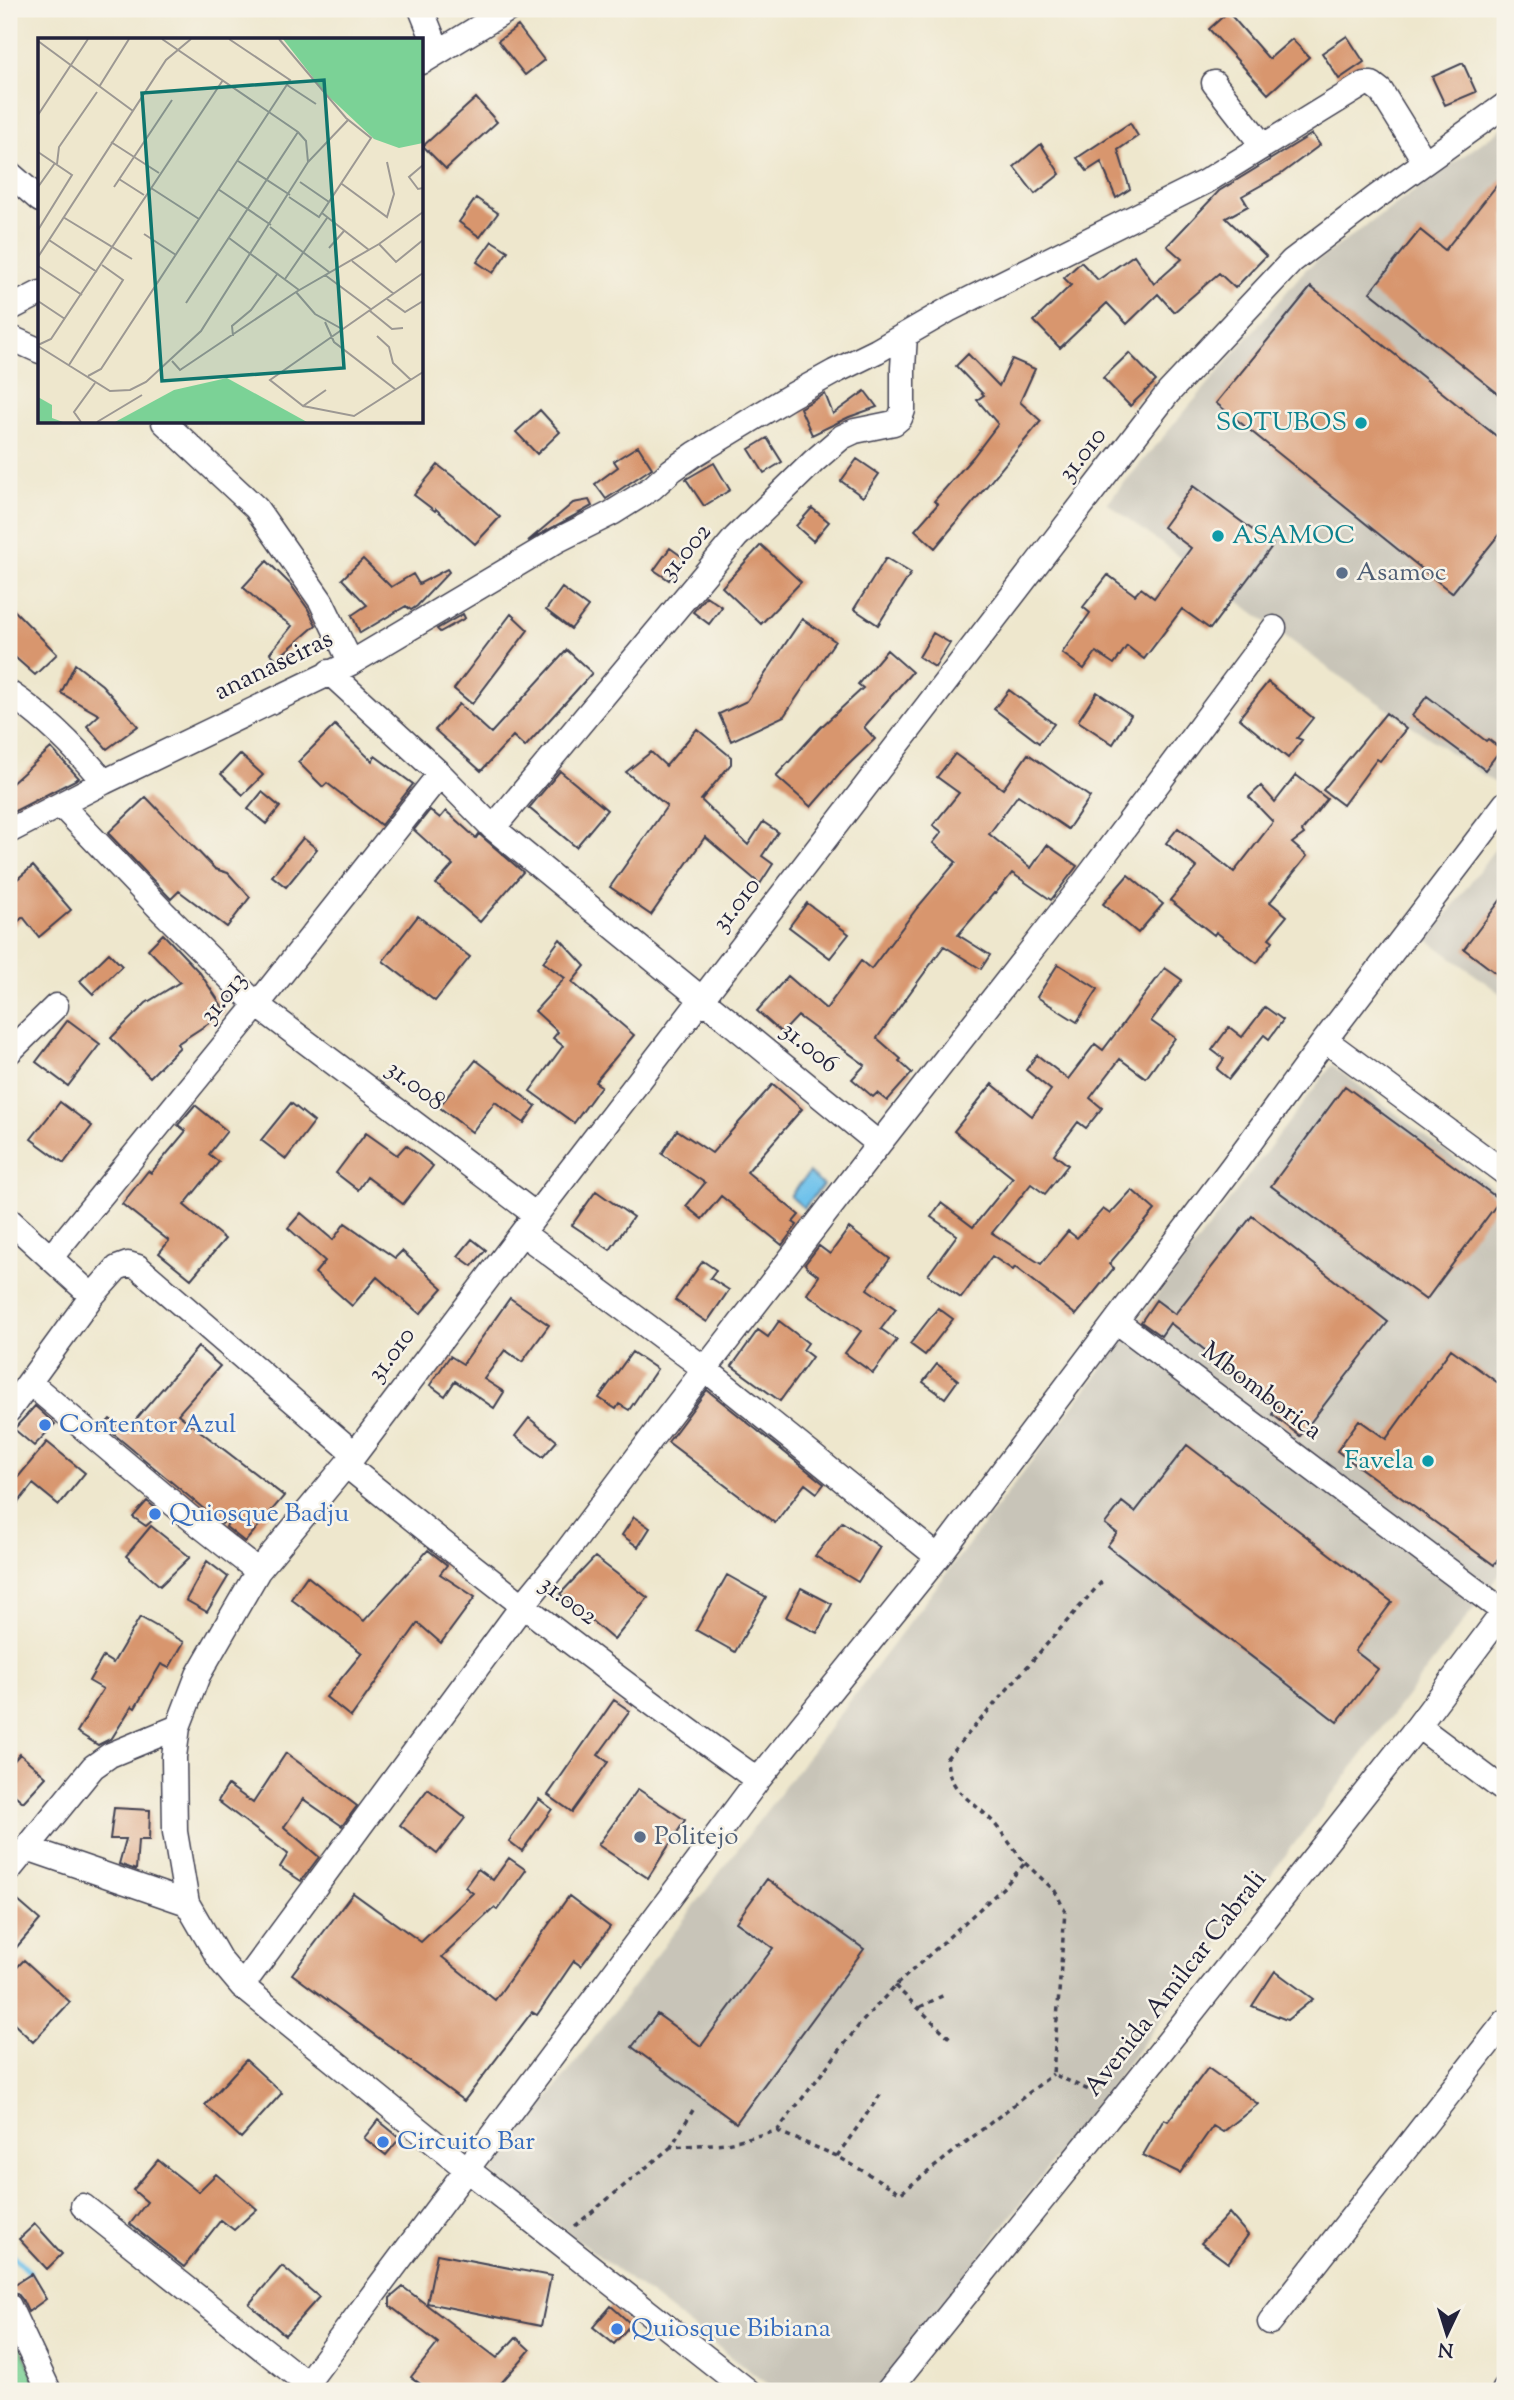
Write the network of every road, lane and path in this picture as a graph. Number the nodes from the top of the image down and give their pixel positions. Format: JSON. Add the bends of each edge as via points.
{"nodes":[{"id":1,"x":421,"y":9,"type":"edge"},
{"id":2,"x":509,"y":9,"type":"edge"},
{"id":3,"x":430,"y":57,"type":"edge"},
{"id":4,"x":1214,"y":83,"type":"dead end"},
{"id":5,"x":1505,"y":105,"type":"edge"},
{"id":6,"x":1263,"y":146,"type":"junction"},
{"id":7,"x":1425,"y":162,"type":"junction"},
{"id":8,"x":9,"y":173,"type":"edge"},
{"id":9,"x":38,"y":199,"type":"edge"},
{"id":10,"x":38,"y":294,"type":"edge"},
{"id":11,"x":9,"y":309,"type":"edge"},
{"id":12,"x":905,"y":335,"type":"junction"},
{"id":13,"x":9,"y":337,"type":"edge"},
{"id":14,"x":38,"y":350,"type":"edge"},
{"id":15,"x":166,"y":424,"type":"edge"},
{"id":16,"x":1274,"y":628,"type":"dead end"},
{"id":17,"x":340,"y":668,"type":"junction"},
{"id":18,"x":9,"y":693,"type":"edge"},
{"id":19,"x":440,"y":774,"type":"junction"},
{"id":20,"x":104,"y":782,"type":"junction"},
{"id":21,"x":1505,"y":804,"type":"edge"},
{"id":22,"x":61,"y":805,"type":"junction"},
{"id":23,"x":494,"y":828,"type":"junction"},
{"id":24,"x":9,"y":831,"type":"edge"},
{"id":25,"x":702,"y":999,"type":"junction"},
{"id":26,"x":257,"y":1004,"type":"junction"},
{"id":27,"x":56,"y":1006,"type":"dead end"},
{"id":28,"x":1325,"y":1040,"type":"junction"},
{"id":29,"x":9,"y":1052,"type":"edge"},
{"id":30,"x":879,"y":1144,"type":"junction"},
{"id":31,"x":1505,"y":1174,"type":"edge"},
{"id":32,"x":9,"y":1220,"type":"edge"},
{"id":33,"x":529,"y":1224,"type":"junction"},
{"id":34,"x":51,"y":1257,"type":"junction"},
{"id":35,"x":92,"y":1296,"type":"junction"},
{"id":36,"x":1116,"y":1321,"type":"junction"},
{"id":37,"x":705,"y":1369,"type":"junction"},
{"id":38,"x":30,"y":1383,"type":"junction"},
{"id":39,"x":9,"y":1410,"type":"edge"},
{"id":40,"x":351,"y":1459,"type":"junction"},
{"id":41,"x":938,"y":1557,"type":"junction"},
{"id":42,"x":258,"y":1571,"type":"junction"},
{"id":43,"x":1104,"y":1578,"type":"dead end"},
{"id":44,"x":523,"y":1605,"type":"junction"},
{"id":45,"x":1505,"y":1611,"type":"edge"},
{"id":46,"x":1418,"y":1726,"type":"junction"},
{"id":47,"x":178,"y":1727,"type":"junction"},
{"id":48,"x":758,"y":1780,"type":"junction"},
{"id":49,"x":1505,"y":1791,"type":"edge"},
{"id":50,"x":27,"y":1848,"type":"junction"},
{"id":51,"x":1025,"y":1863,"type":"junction"},
{"id":52,"x":9,"y":1870,"type":"edge"},
{"id":53,"x":187,"y":1903,"type":"junction"},
{"id":54,"x":242,"y":1986,"type":"junction"},
{"id":55,"x":895,"y":1986,"type":"junction"},
{"id":56,"x":946,"y":1994,"type":"dead end"},
{"id":57,"x":920,"y":2007,"type":"junction"},
{"id":58,"x":1505,"y":2022,"type":"edge"},
{"id":59,"x":952,"y":2040,"type":"dead end"},
{"id":60,"x":1053,"y":2074,"type":"junction"},
{"id":61,"x":883,"y":2091,"type":"dead end"},
{"id":62,"x":1120,"y":2103,"type":"junction"},
{"id":63,"x":693,"y":2110,"type":"dead end"},
{"id":64,"x":777,"y":2131,"type":"junction"},
{"id":65,"x":671,"y":2147,"type":"junction"},
{"id":66,"x":837,"y":2156,"type":"junction"},
{"id":67,"x":468,"y":2170,"type":"junction"},
{"id":68,"x":83,"y":2206,"type":"dead end"},
{"id":69,"x":558,"y":2240,"type":"junction"},
{"id":70,"x":9,"y":2306,"type":"edge"},
{"id":71,"x":1270,"y":2322,"type":"dead end"},
{"id":72,"x":303,"y":2387,"type":"edge"},
{"id":73,"x":49,"y":2391,"type":"edge"},
{"id":74,"x":748,"y":2391,"type":"edge"},
{"id":75,"x":888,"y":2391,"type":"edge"}],
"edges":[{"from":1,"to":3,"type":"street"},
{"from":2,"to":3,"type":"street"},
{"from":4,"to":6,"type":"street"},
{"from":5,"to":7,"type":"street","name":"31.010"},
{"from":6,"to":7,"type":"street","name":"ananaseiras","via":[[1364,84],[1372,84],[1381,91]]},
{"from":6,"to":12,"type":"street","name":"ananaseiras","via":[[1205,182]]},
{"from":7,"to":25,"type":"street","name":"31.010","via":[[1292,261],[1168,393]]},
{"from":8,"to":9,"type":"street"},
{"from":10,"to":11,"type":"street"},
{"from":12,"to":17,"type":"street","name":"ananaseiras","via":[[789,397],[695,454],[612,513]]},
{"from":12,"to":23,"type":"street","name":"31.002","via":[[904,410],[900,418],[842,437],[736,537]]},
{"from":13,"to":14,"type":"street"},
{"from":15,"to":17,"type":"street","via":[[256,508],[321,601]]},
{"from":16,"to":30,"type":"street","via":[[1073,897]]},
{"from":17,"to":19,"type":"street","name":"31.006"},
{"from":17,"to":20,"type":"street","name":"ananaseiras"},
{"from":18,"to":20,"type":"street","via":[[76,748]]},
{"from":19,"to":23,"type":"street","name":"31.006"},
{"from":19,"to":26,"type":"street","name":"31.013"},
{"from":20,"to":22,"type":"street","name":"ananaseiras"},
{"from":21,"to":28,"type":"street"},
{"from":22,"to":24,"type":"street","name":"ananaseiras"},
{"from":22,"to":26,"type":"street","name":"31.008"},
{"from":23,"to":25,"type":"street","name":"31.006"},
{"from":25,"to":30,"type":"street","name":"31.006"},
{"from":25,"to":33,"type":"street","name":"31.010"},
{"from":26,"to":33,"type":"street","name":"31.008"},
{"from":26,"to":34,"type":"street","name":"31.013"},
{"from":27,"to":29,"type":"street"},
{"from":28,"to":31,"type":"street"},
{"from":28,"to":36,"type":"street"},
{"from":30,"to":37,"type":"street"},
{"from":32,"to":34,"type":"street"},
{"from":33,"to":37,"type":"street","name":"31.008"},
{"from":33,"to":40,"type":"street","name":"31.010"},
{"from":34,"to":35,"type":"street"},
{"from":35,"to":38,"type":"street","name":"31.002"},
{"from":35,"to":40,"type":"street","name":"31.002","via":[[117,1268],[138,1267]]},
{"from":36,"to":41,"type":"street"},
{"from":36,"to":45,"type":"street","name":"Mbomborica"},
{"from":37,"to":41,"type":"street","name":"31.008"},
{"from":37,"to":44,"type":"street"},
{"from":38,"to":39,"type":"street","name":"31.002"},
{"from":38,"to":42,"type":"street"},
{"from":40,"to":42,"type":"street","name":"31.010"},
{"from":40,"to":44,"type":"street","name":"31.002","via":[[435,1538]]},
{"from":41,"to":48,"type":"street"},
{"from":42,"to":47,"type":"street","name":"31.010","via":[[198,1675]]},
{"from":43,"to":51,"type":"path","via":[[947,1758],[947,1774],[962,1795],[992,1821]]},
{"from":44,"to":48,"type":"street","name":"31.002"},
{"from":44,"to":54,"type":"street"},
{"from":45,"to":46,"type":"street","name":"Avenida Amilcar Cabrali"},
{"from":46,"to":49,"type":"street"},
{"from":46,"to":62,"type":"street","name":"Avenida Amilcar Cabrali"},
{"from":47,"to":50,"type":"street","via":[[110,1755],[93,1767]]},
{"from":47,"to":53,"type":"street","via":[[175,1832]]},
{"from":48,"to":67,"type":"street"},
{"from":50,"to":52,"type":"street"},
{"from":50,"to":53,"type":"street"},
{"from":51,"to":55,"type":"path"},
{"from":51,"to":60,"type":"path","via":[[1055,1891],[1065,1911]]},
{"from":53,"to":54,"type":"street","via":[[220,1960]]},
{"from":54,"to":67,"type":"street"},
{"from":55,"to":57,"type":"path"},
{"from":55,"to":64,"type":"path"},
{"from":56,"to":57,"type":"path"},
{"from":57,"to":59,"type":"path"},
{"from":58,"to":71,"type":"street"},
{"from":60,"to":62,"type":"path"},
{"from":60,"to":66,"type":"path","via":[[901,2193]]},
{"from":61,"to":66,"type":"path"},
{"from":62,"to":75,"type":"street","name":"Avenida Amilcar Cabrali"},
{"from":63,"to":65,"type":"path"},
{"from":64,"to":65,"type":"path","via":[[727,2143]]},
{"from":64,"to":66,"type":"path"},
{"from":65,"to":69,"type":"path"},
{"from":67,"to":69,"type":"street"},
{"from":67,"to":72,"type":"street"},
{"from":68,"to":72,"type":"street"},
{"from":69,"to":74,"type":"street"},
{"from":70,"to":73,"type":"street"}]}
